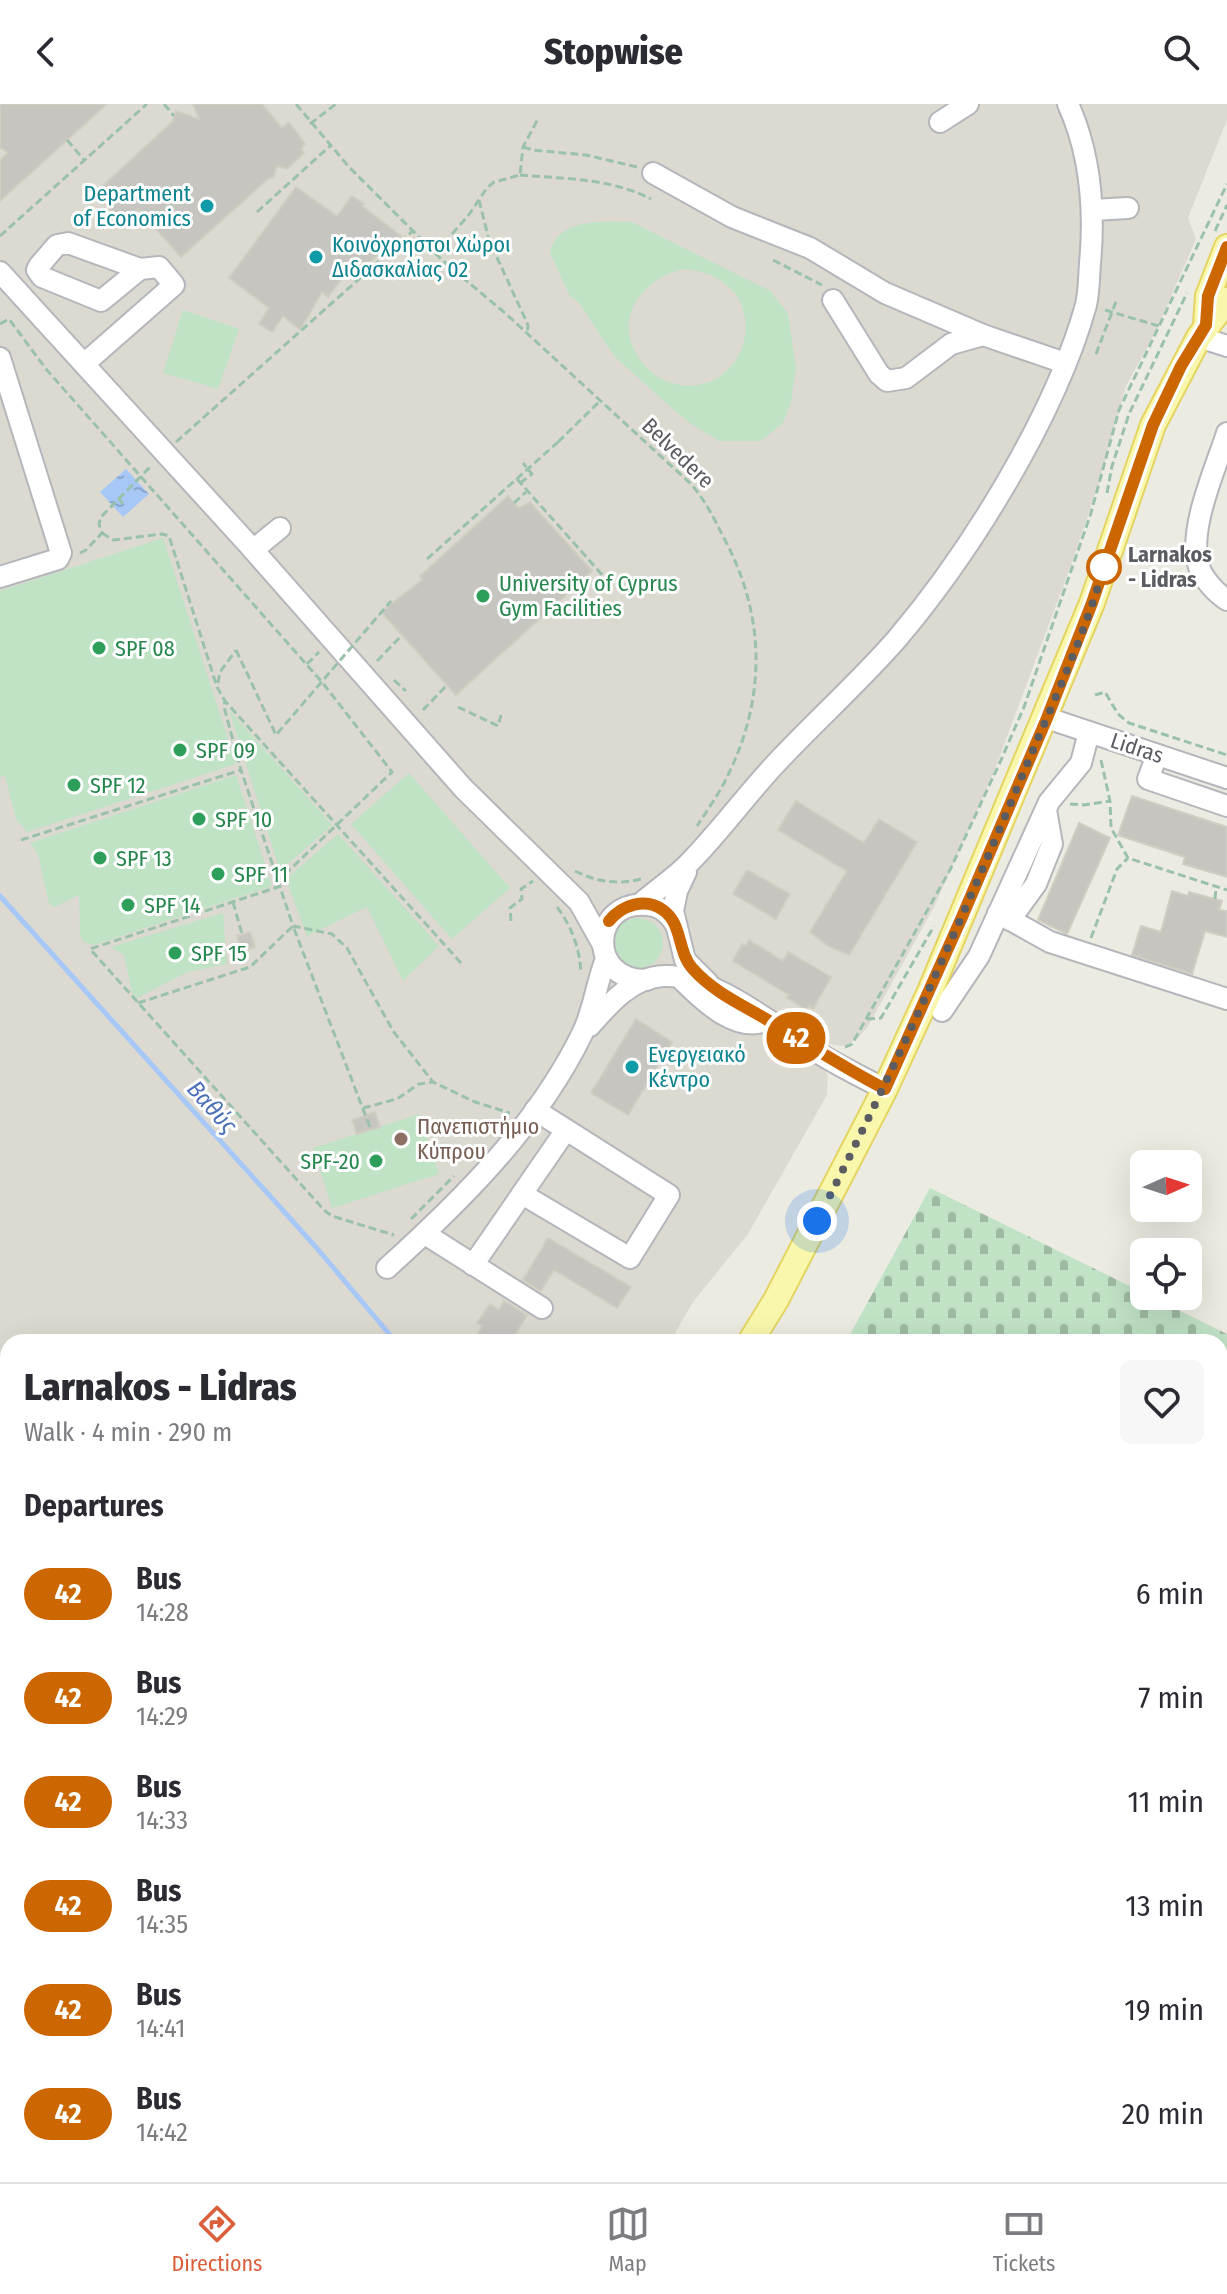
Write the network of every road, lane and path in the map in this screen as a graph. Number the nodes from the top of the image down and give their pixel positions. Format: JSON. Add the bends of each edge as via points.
{"nodes":[{"id":1,"x":147,"y":104,"type":"edge"},
{"id":2,"x":164,"y":104,"type":"edge"},
{"id":3,"x":296,"y":104,"type":"edge"},
{"id":4,"x":336,"y":104,"type":"edge"},
{"id":5,"x":968,"y":104,"type":"edge"},
{"id":6,"x":1068,"y":104,"type":"edge"},
{"id":7,"x":174,"y":116,"type":"dead end"},
{"id":8,"x":538,"y":119,"type":"dead end"},
{"id":9,"x":940,"y":122,"type":"dead end"},
{"id":10,"x":310,"y":124,"type":"junction"},
{"id":11,"x":67,"y":140,"type":"dead end"},
{"id":12,"x":330,"y":146,"type":"junction"},
{"id":13,"x":523,"y":147,"type":"junction"},
{"id":14,"x":85,"y":161,"type":"junction"},
{"id":15,"x":653,"y":173,"type":"joint"},
{"id":16,"x":520,"y":175,"type":"junction"},
{"id":17,"x":1227,"y":184,"type":"edge"},
{"id":18,"x":651,"y":199,"type":"dead end"},
{"id":19,"x":479,"y":200,"type":"junction"},
{"id":20,"x":1128,"y":208,"type":"dead end"},
{"id":21,"x":1093,"y":210,"type":"junction"},
{"id":22,"x":257,"y":212,"type":"dead end"},
{"id":23,"x":414,"y":230,"type":"junction"},
{"id":24,"x":0,"y":236,"type":"edge"},
{"id":25,"x":1227,"y":247,"type":"edge"},
{"id":26,"x":436,"y":252,"type":"junction"},
{"id":27,"x":140,"y":269,"type":"dead end"},
{"id":28,"x":0,"y":272,"type":"edge"},
{"id":29,"x":1192,"y":282,"type":"dead end"},
{"id":30,"x":1117,"y":299,"type":"dead end"},
{"id":31,"x":833,"y":300,"type":"dead end"},
{"id":32,"x":1227,"y":300,"type":"edge"},
{"id":33,"x":1086,"y":304,"type":"junction"},
{"id":34,"x":1113,"y":312,"type":"junction"},
{"id":35,"x":0,"y":324,"type":"edge"},
{"id":36,"x":1160,"y":327,"type":"junction"},
{"id":37,"x":1202,"y":331,"type":"junction"},
{"id":38,"x":527,"y":335,"type":"junction"},
{"id":39,"x":983,"y":335,"type":"junction"},
{"id":40,"x":1227,"y":346,"type":"edge"},
{"id":41,"x":1096,"y":354,"type":"dead end"},
{"id":42,"x":0,"y":358,"type":"edge"},
{"id":43,"x":1065,"y":363,"type":"junction"},
{"id":44,"x":84,"y":364,"type":"junction"},
{"id":45,"x":600,"y":401,"type":"junction"},
{"id":46,"x":1119,"y":410,"type":"junction"},
{"id":47,"x":1129,"y":414,"type":"junction"},
{"id":48,"x":1227,"y":433,"type":"edge"},
{"id":49,"x":158,"y":459,"type":"junction"},
{"id":50,"x":523,"y":463,"type":"dead end"},
{"id":51,"x":140,"y":475,"type":"junction"},
{"id":52,"x":518,"y":481,"type":"junction"},
{"id":53,"x":527,"y":490,"type":"junction"},
{"id":54,"x":118,"y":498,"type":"junction"},
{"id":55,"x":514,"y":503,"type":"dead end"},
{"id":56,"x":1104,"y":503,"type":"dead end"},
{"id":57,"x":124,"y":505,"type":"dead end"},
{"id":58,"x":280,"y":528,"type":"dead end"},
{"id":59,"x":102,"y":533,"type":"junction"},
{"id":60,"x":253,"y":550,"type":"junction"},
{"id":61,"x":60,"y":557,"type":"junction"},
{"id":62,"x":427,"y":559,"type":"dead end"},
{"id":63,"x":0,"y":577,"type":"edge"},
{"id":64,"x":605,"y":578,"type":"dead end"},
{"id":65,"x":1227,"y":600,"type":"edge"},
{"id":66,"x":391,"y":601,"type":"dead end"},
{"id":67,"x":402,"y":635,"type":"dead end"},
{"id":68,"x":353,"y":640,"type":"dead end"},
{"id":69,"x":364,"y":651,"type":"dead end"},
{"id":70,"x":375,"y":663,"type":"dead end"},
{"id":71,"x":447,"y":685,"type":"dead end"},
{"id":72,"x":217,"y":687,"type":"junction"},
{"id":73,"x":1095,"y":695,"type":"dead end"},
{"id":74,"x":225,"y":701,"type":"junction"},
{"id":75,"x":458,"y":707,"type":"dead end"},
{"id":76,"x":423,"y":710,"type":"dead end"},
{"id":77,"x":501,"y":715,"type":"dead end"},
{"id":78,"x":1047,"y":718,"type":"junction"},
{"id":79,"x":1093,"y":733,"type":"junction"},
{"id":80,"x":1157,"y":755,"type":"junction"},
{"id":81,"x":1227,"y":755,"type":"edge"},
{"id":82,"x":241,"y":770,"type":"junction"},
{"id":83,"x":1227,"y":778,"type":"edge"},
{"id":84,"x":1110,"y":801,"type":"junction"},
{"id":85,"x":1047,"y":806,"type":"junction"},
{"id":86,"x":1227,"y":806,"type":"edge"},
{"id":87,"x":337,"y":825,"type":"junction"},
{"id":88,"x":694,"y":831,"type":"dead end"},
{"id":89,"x":21,"y":840,"type":"dead end"},
{"id":90,"x":695,"y":857,"type":"junction"},
{"id":91,"x":1128,"y":858,"type":"junction"},
{"id":92,"x":562,"y":873,"type":"junction"},
{"id":93,"x":652,"y":875,"type":"dead end"},
{"id":94,"x":279,"y":880,"type":"junction"},
{"id":95,"x":533,"y":881,"type":"dead end"},
{"id":96,"x":281,"y":886,"type":"junction"},
{"id":97,"x":1216,"y":887,"type":"junction"},
{"id":98,"x":1227,"y":890,"type":"edge"},
{"id":99,"x":549,"y":899,"type":"dead end"},
{"id":100,"x":1215,"y":899,"type":"dead end"},
{"id":101,"x":233,"y":902,"type":"junction"},
{"id":102,"x":633,"y":905,"type":"junction"},
{"id":103,"x":1004,"y":916,"type":"junction"},
{"id":104,"x":511,"y":921,"type":"dead end"},
{"id":105,"x":293,"y":926,"type":"junction"},
{"id":106,"x":934,"y":926,"type":"dead end"},
{"id":107,"x":678,"y":931,"type":"junction"},
{"id":108,"x":242,"y":934,"type":"dead end"},
{"id":109,"x":604,"y":951,"type":"junction"},
{"id":110,"x":1086,"y":952,"type":"junction"},
{"id":111,"x":461,"y":963,"type":"dead end"},
{"id":112,"x":581,"y":978,"type":"dead end"},
{"id":113,"x":661,"y":978,"type":"junction"},
{"id":114,"x":724,"y":994,"type":"junction"},
{"id":115,"x":1227,"y":999,"type":"edge"},
{"id":116,"x":138,"y":1003,"type":"junction"},
{"id":117,"x":942,"y":1011,"type":"dead end"},
{"id":118,"x":867,"y":1019,"type":"junction"},
{"id":119,"x":768,"y":1020,"type":"junction"},
{"id":120,"x":578,"y":1042,"type":"junction"},
{"id":121,"x":842,"y":1047,"type":"dead end"},
{"id":122,"x":433,"y":1082,"type":"junction"},
{"id":123,"x":885,"y":1089,"type":"junction"},
{"id":124,"x":526,"y":1107,"type":"junction"},
{"id":125,"x":363,"y":1108,"type":"junction"},
{"id":126,"x":510,"y":1113,"type":"junction"},
{"id":127,"x":504,"y":1122,"type":"dead end"},
{"id":128,"x":371,"y":1130,"type":"dead end"},
{"id":129,"x":566,"y":1130,"type":"junction"},
{"id":130,"x":456,"y":1175,"type":"dead end"},
{"id":131,"x":522,"y":1194,"type":"junction"},
{"id":132,"x":393,"y":1237,"type":"junction"},
{"id":133,"x":418,"y":1240,"type":"junction"},
{"id":134,"x":473,"y":1265,"type":"junction"},
{"id":135,"x":387,"y":1268,"type":"dead end"},
{"id":136,"x":542,"y":1308,"type":"dead end"},
{"id":137,"x":755,"y":1334,"type":"edge"}],
"edges":[{"from":1,"to":14,"type":"path"},
{"from":2,"to":7,"type":"path"},
{"from":3,"to":10,"type":"path","name":"Belvedere"},
{"from":4,"to":10,"type":"path"},
{"from":5,"to":9,"type":"street"},
{"from":6,"to":21,"type":"street","via":[[1083,147]]},
{"from":8,"to":13,"type":"path"},
{"from":10,"to":12,"type":"path","name":"Belvedere"},
{"from":11,"to":14,"type":"path"},
{"from":12,"to":22,"type":"path"},
{"from":12,"to":23,"type":"path","name":"Belvedere"},
{"from":13,"to":15,"type":"path","via":[[623,162]]},
{"from":13,"to":16,"type":"path"},
{"from":14,"to":24,"type":"path"},
{"from":15,"to":39,"type":"street","via":[[732,217],[810,248],[885,293]]},
{"from":16,"to":18,"type":"path","via":[[595,181]]},
{"from":16,"to":19,"type":"path","via":[[494,182]]},
{"from":17,"to":36,"type":"path"},
{"from":19,"to":26,"type":"path"},
{"from":19,"to":38,"type":"path","via":[[489,240],[528,325]]},
{"from":20,"to":21,"type":"street"},
{"from":21,"to":33,"type":"street"},
{"from":23,"to":26,"type":"path","name":"Belvedere"},
{"from":23,"to":49,"type":"path"},
{"from":25,"to":37,"type":"main road","via":[[1208,296]]},
{"from":26,"to":38,"type":"path","name":"Belvedere"},
{"from":27,"to":44,"type":"street","via":[[159,267],[174,285]]},
{"from":28,"to":44,"type":"street"},
{"from":29,"to":47,"type":"path"},
{"from":30,"to":34,"type":"path"},
{"from":31,"to":39,"type":"street","via":[[887,381],[906,378],[951,344]]},
{"from":32,"to":37,"type":"main road"},
{"from":33,"to":34,"type":"path"},
{"from":33,"to":43,"type":"street"},
{"from":34,"to":36,"type":"path"},
{"from":34,"to":41,"type":"path"},
{"from":35,"to":51,"type":"path","via":[[9,319]]},
{"from":36,"to":46,"type":"path"},
{"from":37,"to":40,"type":"street"},
{"from":37,"to":78,"type":"main road","via":[[1153,425]]},
{"from":38,"to":45,"type":"path","name":"Belvedere"},
{"from":39,"to":43,"type":"street"},
{"from":42,"to":61,"type":"street"},
{"from":43,"to":90,"type":"street","via":[[1025,446],[943,580],[863,676],[784,754]]},
{"from":44,"to":49,"type":"street"},
{"from":45,"to":52,"type":"path","bridge":true},
{"from":45,"to":88,"type":"path","name":"Belvedere","via":[[707,503],[750,605],[757,670],[751,711],[728,776]]},
{"from":46,"to":47,"type":"path"},
{"from":46,"to":118,"type":"path","via":[[1091,513],[1024,707],[950,870]]},
{"from":47,"to":56,"type":"path"},
{"from":48,"to":65,"type":"street","via":[[1196,543],[1199,567]]},
{"from":49,"to":51,"type":"path"},
{"from":49,"to":60,"type":"street"},
{"from":50,"to":52,"type":"path","via":[[532,474]]},
{"from":51,"to":54,"type":"path"},
{"from":51,"to":87,"type":"path","via":[[322,682],[392,772]]},
{"from":52,"to":53,"type":"path"},
{"from":52,"to":62,"type":"path","bridge":true},
{"from":53,"to":55,"type":"path"},
{"from":53,"to":64,"type":"path"},
{"from":54,"to":57,"type":"path"},
{"from":54,"to":59,"type":"path","via":[[101,517]]},
{"from":58,"to":60,"type":"street"},
{"from":59,"to":61,"type":"path","via":[[86,550]]},
{"from":59,"to":72,"type":"path","via":[[113,540],[169,536]]},
{"from":60,"to":92,"type":"street","via":[[453,778]]},
{"from":61,"to":63,"type":"street"},
{"from":66,"to":72,"type":"path","bridge":true,"via":[[276,735],[236,650],[220,672]]},
{"from":67,"to":70,"type":"path"},
{"from":68,"to":69,"type":"path"},
{"from":71,"to":76,"type":"path"},
{"from":72,"to":74,"type":"path"},
{"from":73,"to":81,"type":"path","via":[[1105,692],[1129,723]]},
{"from":74,"to":82,"type":"path"},
{"from":74,"to":87,"type":"path"},
{"from":75,"to":77,"type":"path","via":[[498,726]]},
{"from":78,"to":79,"type":"street","name":"Lidras"},
{"from":78,"to":123,"type":"main road"},
{"from":79,"to":80,"type":"street","name":"Lidras"},
{"from":79,"to":84,"type":"path"},
{"from":79,"to":85,"type":"street","via":[[1081,763]]},
{"from":80,"to":83,"type":"street","name":"Lidras"},
{"from":80,"to":86,"type":"street","via":[[1148,779]]},
{"from":82,"to":89,"type":"path"},
{"from":82,"to":94,"type":"path"},
{"from":84,"to":85,"type":"path"},
{"from":84,"to":91,"type":"path","via":[[1111,828]]},
{"from":85,"to":103,"type":"street"},
{"from":87,"to":94,"type":"path"},
{"from":87,"to":111,"type":"path"},
{"from":90,"to":102,"type":"street","via":[[665,886]]},
{"from":90,"to":107,"type":"street","via":[[677,891],[673,911]]},
{"from":91,"to":97,"type":"path"},
{"from":91,"to":110,"type":"path","via":[[1117,869]]},
{"from":92,"to":93,"type":"path","via":[[619,883]]},
{"from":92,"to":102,"type":"street","via":[[588,899],[609,906]]},
{"from":92,"to":109,"type":"street"},
{"from":94,"to":96,"type":"path"},
{"from":95,"to":104,"type":"path","via":[[510,908]]},
{"from":96,"to":101,"type":"path"},
{"from":96,"to":105,"type":"path"},
{"from":97,"to":98,"type":"path"},
{"from":97,"to":100,"type":"path"},
{"from":99,"to":112,"type":"path","via":[[572,932]]},
{"from":101,"to":108,"type":"path"},
{"from":101,"to":116,"type":"path","via":[[90,949]]},
{"from":102,"to":107,"type":"street","via":[[662,909]]},
{"from":102,"to":109,"type":"street","via":[[609,921]]},
{"from":103,"to":110,"type":"street","via":[[1050,942]]},
{"from":103,"to":117,"type":"street"},
{"from":105,"to":116,"type":"path","via":[[250,967]]},
{"from":105,"to":122,"type":"path","via":[[332,934],[347,948],[393,1031]]},
{"from":105,"to":125,"type":"path"},
{"from":106,"to":118,"type":"path","via":[[881,1018]]},
{"from":107,"to":113,"type":"street","via":[[679,950]]},
{"from":107,"to":114,"type":"street","via":[[685,960]]},
{"from":109,"to":113,"type":"street","via":[[623,976]]},
{"from":109,"to":120,"type":"street","via":[[589,1019]]},
{"from":110,"to":115,"type":"street"},
{"from":113,"to":114,"type":"street","via":[[697,981]]},
{"from":113,"to":119,"type":"street","via":[[749,1025]]},
{"from":113,"to":120,"type":"street","via":[[620,994]]},
{"from":114,"to":119,"type":"street"},
{"from":116,"to":132,"type":"path","via":[[324,1210]]},
{"from":118,"to":121,"type":"path","via":[[852,1044]]},
{"from":119,"to":123,"type":"street"},
{"from":120,"to":124,"type":"street"},
{"from":122,"to":125,"type":"path"},
{"from":122,"to":126,"type":"path"},
{"from":123,"to":137,"type":"main road"},
{"from":124,"to":126,"type":"path"},
{"from":124,"to":129,"type":"street"},
{"from":124,"to":133,"type":"street","via":[[481,1177]]},
{"from":125,"to":128,"type":"path"},
{"from":126,"to":127,"type":"path"},
{"from":129,"to":131,"type":"street"},
{"from":129,"to":131,"type":"street","via":[[669,1195],[630,1258]]},
{"from":130,"to":132,"type":"path"},
{"from":131,"to":134,"type":"street"},
{"from":132,"to":133,"type":"street"},
{"from":133,"to":134,"type":"street"},
{"from":133,"to":135,"type":"street"},
{"from":134,"to":136,"type":"street"}]}
